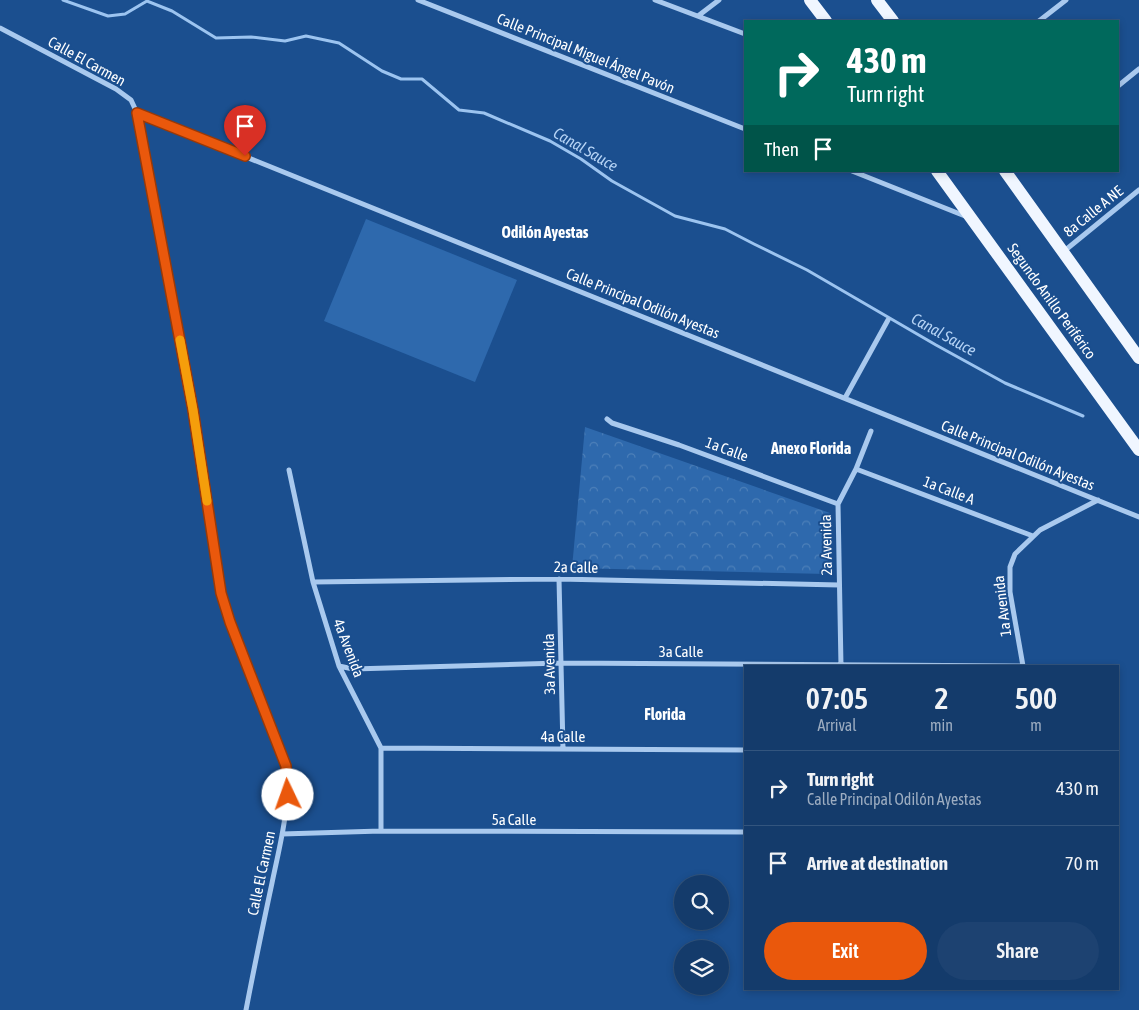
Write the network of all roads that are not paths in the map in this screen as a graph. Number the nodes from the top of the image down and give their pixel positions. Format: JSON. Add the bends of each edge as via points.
{"nodes":[{"id":1,"x":418,"y":0,"type":"edge"},
{"id":2,"x":655,"y":0,"type":"edge"},
{"id":3,"x":719,"y":0,"type":"edge"},
{"id":4,"x":810,"y":0,"type":"edge"},
{"id":5,"x":877,"y":0,"type":"edge"},
{"id":6,"x":1066,"y":0,"type":"edge"},
{"id":7,"x":698,"y":16,"type":"junction"},
{"id":8,"x":825,"y":20,"type":"edge"},
{"id":9,"x":892,"y":20,"type":"edge"},
{"id":10,"x":1040,"y":20,"type":"edge"},
{"id":11,"x":0,"y":28,"type":"edge"},
{"id":12,"x":744,"y":34,"type":"edge"},
{"id":13,"x":1139,"y":69,"type":"edge"},
{"id":14,"x":1119,"y":85,"type":"edge"},
{"id":15,"x":137,"y":113,"type":"junction"},
{"id":16,"x":744,"y":129,"type":"edge"},
{"id":17,"x":854,"y":172,"type":"edge"},
{"id":18,"x":938,"y":172,"type":"edge"},
{"id":19,"x":1008,"y":173,"type":"edge"},
{"id":20,"x":1139,"y":190,"type":"edge"},
{"id":21,"x":972,"y":219,"type":"junction"},
{"id":22,"x":1062,"y":252,"type":"junction"},
{"id":23,"x":888,"y":320,"type":"dead end"},
{"id":24,"x":1139,"y":358,"type":"edge"},
{"id":25,"x":845,"y":398,"type":"junction"},
{"id":26,"x":607,"y":419,"type":"dead end"},
{"id":27,"x":871,"y":431,"type":"dead end"},
{"id":28,"x":1139,"y":450,"type":"edge"},
{"id":29,"x":856,"y":468,"type":"junction"},
{"id":30,"x":289,"y":470,"type":"dead end"},
{"id":31,"x":1098,"y":500,"type":"junction"},
{"id":32,"x":838,"y":504,"type":"junction"},
{"id":33,"x":1139,"y":517,"type":"edge"},
{"id":34,"x":1033,"y":536,"type":"junction"},
{"id":35,"x":559,"y":579,"type":"junction"},
{"id":36,"x":313,"y":582,"type":"junction"},
{"id":37,"x":839,"y":585,"type":"junction"},
{"id":38,"x":562,"y":663,"type":"junction"},
{"id":39,"x":748,"y":665,"type":"edge"},
{"id":40,"x":841,"y":665,"type":"edge"},
{"id":41,"x":1023,"y":665,"type":"edge"},
{"id":42,"x":339,"y":666,"type":"junction"},
{"id":43,"x":381,"y":748,"type":"junction"},
{"id":44,"x":563,"y":749,"type":"junction"},
{"id":45,"x":744,"y":750,"type":"edge"},
{"id":46,"x":381,"y":831,"type":"junction"},
{"id":47,"x":744,"y":832,"type":"edge"},
{"id":48,"x":282,"y":834,"type":"junction"},
{"id":49,"x":246,"y":1010,"type":"edge"}],
"edges":[{"from":1,"to":16,"type":"street","name":"Calle Principal Miguel Ángel Pavón"},
{"from":2,"to":7,"type":"street"},
{"from":3,"to":7,"type":"street"},
{"from":4,"to":8,"type":"main road"},
{"from":5,"to":9,"type":"main road"},
{"from":6,"to":10,"type":"street"},
{"from":7,"to":12,"type":"street"},
{"from":11,"to":15,"type":"street","name":"Calle El Carmen","via":[[116,89],[131,100]]},
{"from":13,"to":14,"type":"street"},
{"from":15,"to":25,"type":"street","name":"Calle Principal Odilón Ayestas"},
{"from":15,"to":48,"type":"street","name":"Calle El Carmen","via":[[193,410],[221,593],[286,766],[288,795]]},
{"from":17,"to":21,"type":"street"},
{"from":18,"to":21,"type":"main road","name":"Segundo Anillo Periférico"},
{"from":19,"to":22,"type":"main road"},
{"from":20,"to":22,"type":"street","name":"8a Calle A NE"},
{"from":21,"to":28,"type":"main road","name":"Segundo Anillo Periférico"},
{"from":22,"to":24,"type":"main road"},
{"from":23,"to":25,"type":"street"},
{"from":25,"to":31,"type":"street","name":"Calle Principal Odilón Ayestas"},
{"from":26,"to":32,"type":"street","name":"1a Calle"},
{"from":27,"to":29,"type":"street","name":"2a Avenida"},
{"from":29,"to":32,"type":"street","name":"2a Avenida"},
{"from":29,"to":34,"type":"street","name":"1a Calle A"},
{"from":30,"to":36,"type":"street","name":"4a Avenida"},
{"from":31,"to":33,"type":"street","name":"Calle Principal Odilón Ayestas"},
{"from":31,"to":34,"type":"street","name":"1a Avenida"},
{"from":32,"to":37,"type":"street","name":"2a Avenida"},
{"from":34,"to":41,"type":"street","name":"1a Avenida","via":[[1015,554],[1009,577]]},
{"from":35,"to":36,"type":"street","name":"2a Calle"},
{"from":35,"to":37,"type":"street","name":"2a Calle"},
{"from":35,"to":38,"type":"street","name":"3a Avenida"},
{"from":36,"to":42,"type":"street","name":"4a Avenida"},
{"from":37,"to":40,"type":"street","name":"2a Avenida"},
{"from":38,"to":39,"type":"street","name":"3a Calle"},
{"from":38,"to":42,"type":"street","name":"3a Calle","via":[[353,669]]},
{"from":38,"to":44,"type":"street","name":"3a Avenida"},
{"from":42,"to":43,"type":"street","name":"4a Avenida"},
{"from":43,"to":44,"type":"street","name":"4a Calle"},
{"from":43,"to":46,"type":"street","name":"4a Avenida"},
{"from":44,"to":45,"type":"street","name":"4a Calle"},
{"from":46,"to":47,"type":"street","name":"5a Calle"},
{"from":46,"to":48,"type":"street","name":"5a Calle"},
{"from":48,"to":49,"type":"street","name":"Calle El Carmen"}]}
